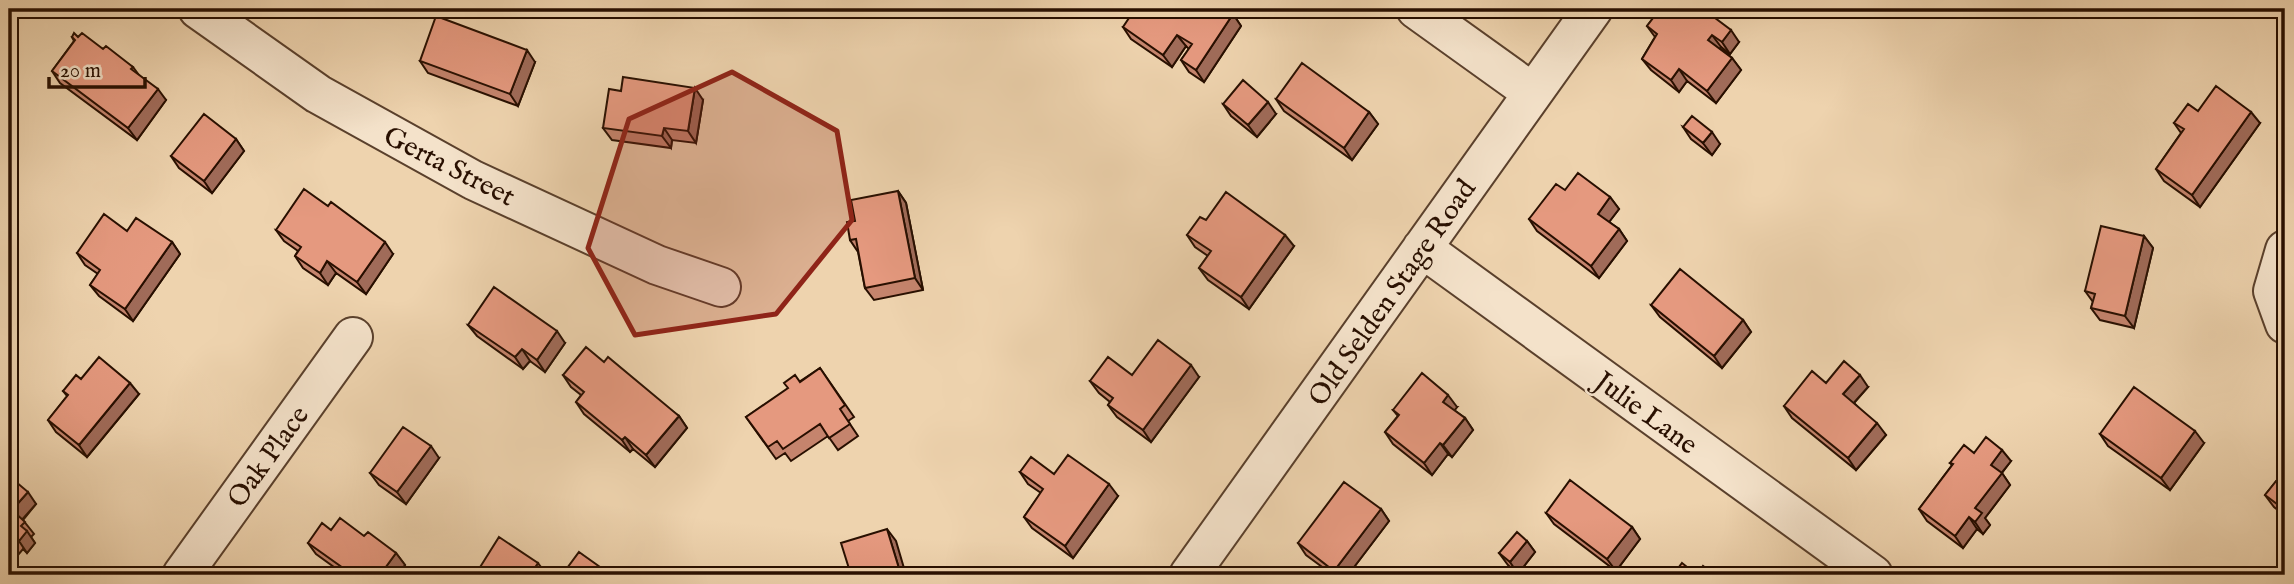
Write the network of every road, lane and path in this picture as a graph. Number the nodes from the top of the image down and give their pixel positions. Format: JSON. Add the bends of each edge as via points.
{"nodes":[{"id":1,"x":198,"y":9,"type":"edge"},
{"id":2,"x":1416,"y":9,"type":"edge"},
{"id":3,"x":1593,"y":9,"type":"edge"},
{"id":4,"x":1532,"y":93,"type":"junction"},
{"id":5,"x":1422,"y":248,"type":"junction"},
{"id":6,"x":2285,"y":250,"type":"edge"},
{"id":7,"x":721,"y":287,"type":"dead end"},
{"id":8,"x":2285,"y":324,"type":"edge"},
{"id":9,"x":353,"y":337,"type":"dead end"},
{"id":10,"x":182,"y":575,"type":"edge"},
{"id":11,"x":1189,"y":575,"type":"edge"},
{"id":12,"x":1873,"y":575,"type":"edge"}],
"edges":[{"from":1,"to":7,"type":"street","name":"Gerta Street","via":[[318,94],[473,180],[657,265]]},
{"from":2,"to":4,"type":"street"},
{"from":3,"to":4,"type":"street","name":"Old Selden Stage Road"},
{"from":4,"to":5,"type":"street","name":"Old Selden Stage Road"},
{"from":5,"to":11,"type":"street","name":"Old Selden Stage Road"},
{"from":5,"to":12,"type":"street","name":"Julie Lane"},
{"from":6,"to":8,"type":"street","via":[[2273,291]]},
{"from":9,"to":10,"type":"street","name":"Oak Place"}]}
